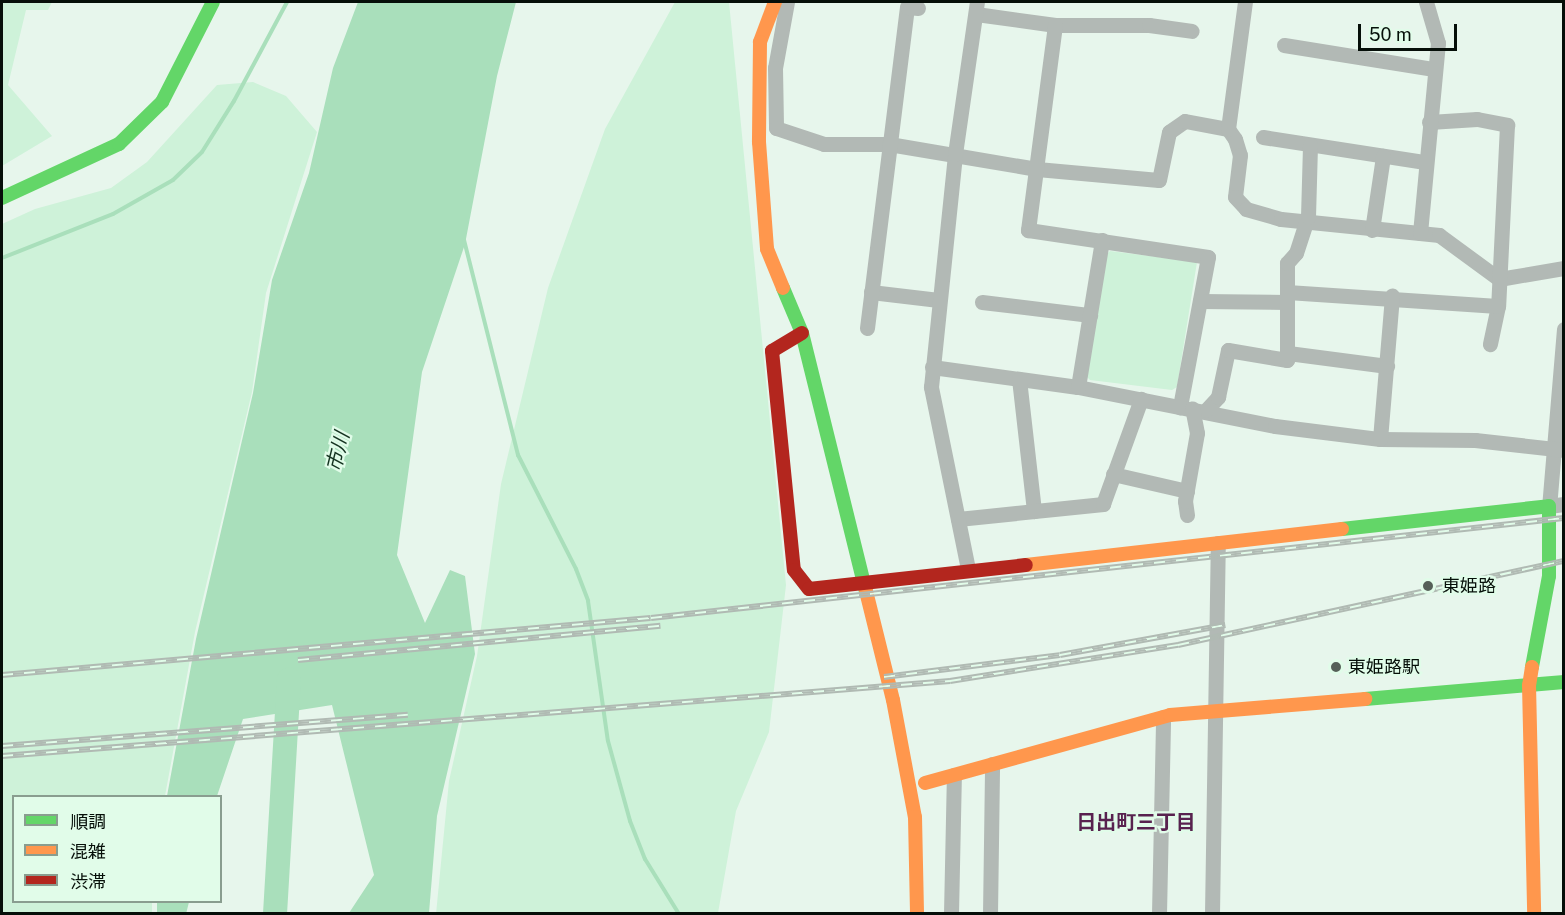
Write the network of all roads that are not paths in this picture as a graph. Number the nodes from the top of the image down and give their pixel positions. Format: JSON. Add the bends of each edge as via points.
{"nodes":[{"id":1,"x":213,"y":2,"type":"edge"},
{"id":2,"x":775,"y":2,"type":"edge"},
{"id":3,"x":787,"y":2,"type":"edge"},
{"id":4,"x":1245,"y":2,"type":"edge"},
{"id":5,"x":1426,"y":2,"type":"edge"},
{"id":6,"x":918,"y":8,"type":"dead end"},
{"id":7,"x":976,"y":8,"type":"edge"},
{"id":8,"x":1055,"y":25,"type":"junction"},
{"id":9,"x":1192,"y":31,"type":"dead end"},
{"id":10,"x":1284,"y":45,"type":"dead end"},
{"id":11,"x":1434,"y":69,"type":"junction"},
{"id":12,"x":1429,"y":122,"type":"junction"},
{"id":13,"x":1228,"y":129,"type":"junction"},
{"id":14,"x":1263,"y":137,"type":"dead end"},
{"id":15,"x":889,"y":144,"type":"junction"},
{"id":16,"x":1310,"y":145,"type":"junction"},
{"id":17,"x":955,"y":154,"type":"junction"},
{"id":18,"x":1383,"y":156,"type":"junction"},
{"id":19,"x":1425,"y":162,"type":"junction"},
{"id":20,"x":1037,"y":169,"type":"junction"},
{"id":21,"x":2,"y":198,"type":"edge"},
{"id":22,"x":1305,"y":221,"type":"junction"},
{"id":23,"x":1372,"y":230,"type":"junction"},
{"id":24,"x":1420,"y":233,"type":"junction"},
{"id":25,"x":1102,"y":240,"type":"junction"},
{"id":26,"x":1563,"y":268,"type":"edge"},
{"id":27,"x":1499,"y":279,"type":"junction"},
{"id":28,"x":871,"y":292,"type":"junction"},
{"id":29,"x":1392,"y":296,"type":"junction"},
{"id":30,"x":1287,"y":297,"type":"junction"},
{"id":31,"x":939,"y":300,"type":"junction"},
{"id":32,"x":1200,"y":301,"type":"junction"},
{"id":33,"x":982,"y":302,"type":"dead end"},
{"id":34,"x":1498,"y":306,"type":"junction"},
{"id":35,"x":1090,"y":315,"type":"junction"},
{"id":36,"x":867,"y":328,"type":"dead end"},
{"id":37,"x":1563,"y":329,"type":"edge"},
{"id":38,"x":802,"y":333,"type":"junction"},
{"id":39,"x":1490,"y":344,"type":"dead end"},
{"id":40,"x":1288,"y":353,"type":"junction"},
{"id":41,"x":1387,"y":366,"type":"junction"},
{"id":42,"x":932,"y":367,"type":"junction"},
{"id":43,"x":1019,"y":379,"type":"junction"},
{"id":44,"x":1078,"y":387,"type":"junction"},
{"id":45,"x":1141,"y":399,"type":"junction"},
{"id":46,"x":1193,"y":408,"type":"junction"},
{"id":47,"x":1380,"y":439,"type":"junction"},
{"id":48,"x":1558,"y":449,"type":"edge"},
{"id":49,"x":1113,"y":474,"type":"junction"},
{"id":50,"x":1187,"y":491,"type":"junction"},
{"id":51,"x":1556,"y":505,"type":"edge"},
{"id":52,"x":1034,"y":511,"type":"junction"},
{"id":53,"x":1187,"y":515,"type":"dead end"},
{"id":54,"x":958,"y":519,"type":"junction"},
{"id":55,"x":1218,"y":543,"type":"junction"},
{"id":56,"x":968,"y":569,"type":"junction"},
{"id":57,"x":1556,"y":575,"type":"edge"},
{"id":58,"x":864,"y":583,"type":"junction"},
{"id":59,"x":1563,"y":682,"type":"edge"},
{"id":60,"x":1529,"y":685,"type":"junction"},
{"id":61,"x":1215,"y":711,"type":"junction"},
{"id":62,"x":1163,"y":717,"type":"junction"},
{"id":63,"x":992,"y":764,"type":"junction"},
{"id":64,"x":954,"y":775,"type":"junction"},
{"id":65,"x":925,"y":783,"type":"dead end"},
{"id":66,"x":917,"y":914,"type":"edge"},
{"id":67,"x":951,"y":914,"type":"edge"},
{"id":68,"x":990,"y":914,"type":"edge"},
{"id":69,"x":1159,"y":914,"type":"edge"},
{"id":70,"x":1212,"y":914,"type":"edge"},
{"id":71,"x":1534,"y":914,"type":"edge"}],
"edges":[{"from":1,"to":21,"type":"street","via":[[162,102],[119,144]]},
{"from":2,"to":38,"type":"street","via":[[759,42],[759,142],[767,249]]},
{"from":3,"to":15,"type":"street","via":[[775,68],[776,128],[824,144]]},
{"from":4,"to":13,"type":"street"},
{"from":5,"to":11,"type":"street","via":[[1438,43]]},
{"from":6,"to":15,"type":"street","via":[[907,7]]},
{"from":7,"to":8,"type":"street"},
{"from":7,"to":17,"type":"street"},
{"from":8,"to":9,"type":"street","via":[[1149,26]]},
{"from":8,"to":20,"type":"street"},
{"from":10,"to":11,"type":"street"},
{"from":11,"to":12,"type":"street"},
{"from":12,"to":19,"type":"street"},
{"from":12,"to":27,"type":"street","via":[[1477,119],[1507,125]]},
{"from":13,"to":20,"type":"street","via":[[1185,121],[1169,132],[1159,180]]},
{"from":13,"to":22,"type":"street","via":[[1239,155],[1235,196],[1246,209]]},
{"from":14,"to":16,"type":"street"},
{"from":15,"to":17,"type":"street"},
{"from":15,"to":28,"type":"street"},
{"from":16,"to":18,"type":"street"},
{"from":16,"to":22,"type":"street"},
{"from":17,"to":20,"type":"street"},
{"from":17,"to":31,"type":"street"},
{"from":18,"to":19,"type":"street"},
{"from":18,"to":23,"type":"street"},
{"from":19,"to":24,"type":"street"},
{"from":20,"to":25,"type":"street","via":[[1028,230]]},
{"from":22,"to":23,"type":"street"},
{"from":22,"to":30,"type":"street","via":[[1296,253],[1287,263]]},
{"from":23,"to":24,"type":"street"},
{"from":24,"to":27,"type":"street","via":[[1439,235]]},
{"from":25,"to":32,"type":"street","via":[[1208,258]]},
{"from":25,"to":35,"type":"street"},
{"from":26,"to":27,"type":"street"},
{"from":27,"to":34,"type":"street"},
{"from":28,"to":31,"type":"street"},
{"from":28,"to":36,"type":"street"},
{"from":29,"to":30,"type":"street"},
{"from":29,"to":34,"type":"street"},
{"from":29,"to":41,"type":"street"},
{"from":30,"to":32,"type":"street"},
{"from":30,"to":40,"type":"street"},
{"from":31,"to":42,"type":"street"},
{"from":32,"to":46,"type":"street"},
{"from":33,"to":35,"type":"street"},
{"from":34,"to":39,"type":"street"},
{"from":35,"to":44,"type":"street"},
{"from":37,"to":48,"type":"street"},
{"from":38,"to":58,"type":"street"},
{"from":38,"to":58,"type":"street","via":[[784,340],[772,351],[794,570],[809,589]]},
{"from":40,"to":41,"type":"street"},
{"from":40,"to":46,"type":"street","via":[[1287,360],[1228,350],[1218,397]]},
{"from":41,"to":47,"type":"street"},
{"from":42,"to":43,"type":"street"},
{"from":42,"to":54,"type":"street","via":[[931,387]]},
{"from":43,"to":44,"type":"street"},
{"from":43,"to":52,"type":"street"},
{"from":44,"to":45,"type":"street"},
{"from":45,"to":46,"type":"street"},
{"from":45,"to":49,"type":"street"},
{"from":46,"to":47,"type":"street","via":[[1275,426]]},
{"from":46,"to":50,"type":"street","via":[[1197,433]]},
{"from":47,"to":48,"type":"street","via":[[1475,440]]},
{"from":48,"to":51,"type":"street"},
{"from":49,"to":50,"type":"street","via":[[1130,481]]},
{"from":49,"to":52,"type":"street","via":[[1103,504]]},
{"from":50,"to":53,"type":"street"},
{"from":51,"to":55,"type":"street"},
{"from":51,"to":57,"type":"street"},
{"from":52,"to":54,"type":"street"},
{"from":54,"to":56,"type":"street"},
{"from":55,"to":56,"type":"street"},
{"from":55,"to":61,"type":"street"},
{"from":56,"to":58,"type":"street"},
{"from":57,"to":60,"type":"street"},
{"from":58,"to":66,"type":"street","via":[[893,700],[915,817]]},
{"from":59,"to":60,"type":"street"},
{"from":60,"to":61,"type":"street"},
{"from":60,"to":71,"type":"street"},
{"from":61,"to":62,"type":"street"},
{"from":61,"to":70,"type":"street"},
{"from":62,"to":63,"type":"street"},
{"from":62,"to":69,"type":"street"},
{"from":63,"to":64,"type":"street"},
{"from":63,"to":68,"type":"street"},
{"from":64,"to":65,"type":"street"},
{"from":64,"to":67,"type":"street"}]}
